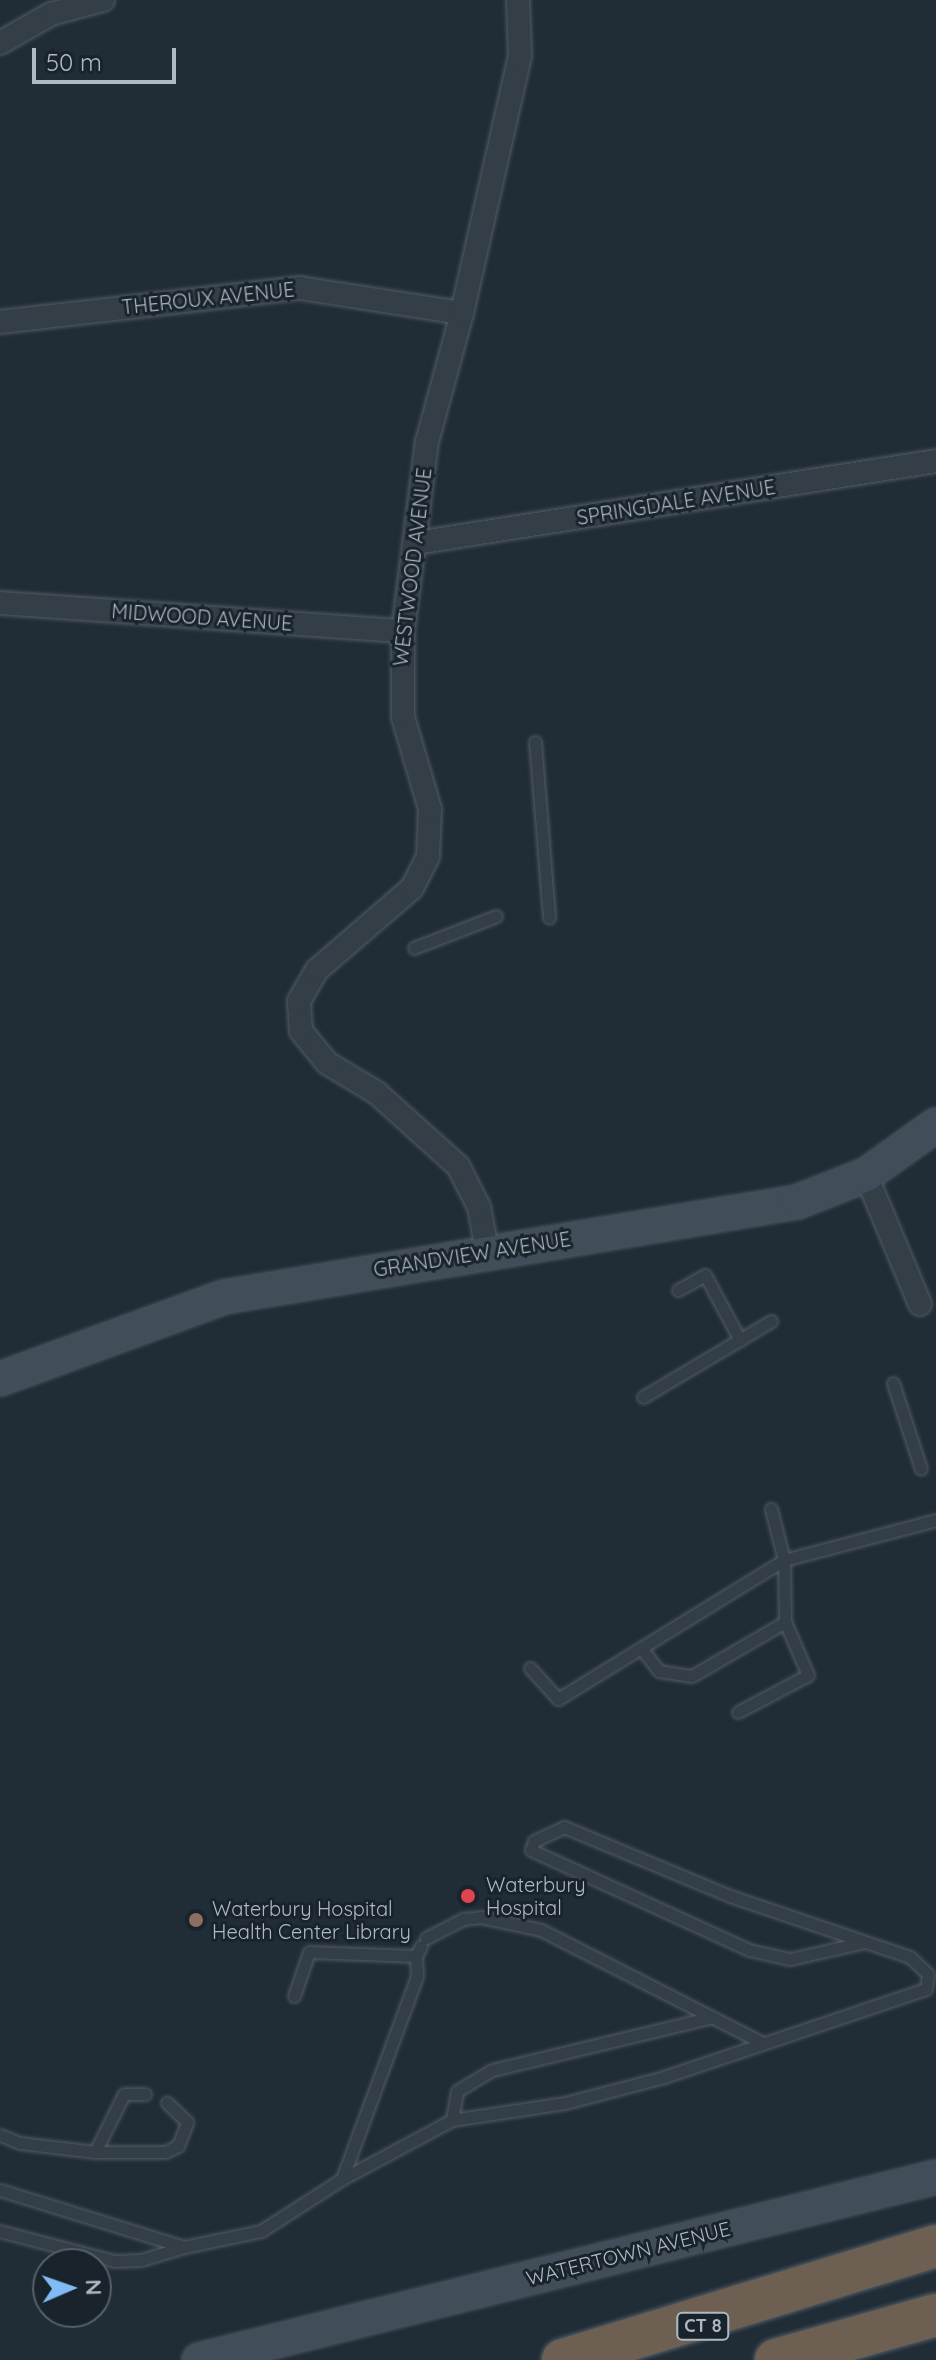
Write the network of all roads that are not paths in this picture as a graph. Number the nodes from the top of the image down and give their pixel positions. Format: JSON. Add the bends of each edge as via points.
{"nodes":[{"id":1,"x":103,"y":0,"type":"edge"},
{"id":2,"x":518,"y":0,"type":"edge"},
{"id":3,"x":0,"y":43,"type":"edge"},
{"id":4,"x":462,"y":313,"type":"junction"},
{"id":5,"x":0,"y":322,"type":"edge"},
{"id":6,"x":936,"y":461,"type":"edge"},
{"id":7,"x":416,"y":543,"type":"junction"},
{"id":8,"x":0,"y":603,"type":"edge"},
{"id":9,"x":403,"y":631,"type":"junction"},
{"id":10,"x":535,"y":742,"type":"dead end"},
{"id":11,"x":496,"y":916,"type":"dead end"},
{"id":12,"x":549,"y":917,"type":"dead end"},
{"id":13,"x":414,"y":948,"type":"dead end"},
{"id":14,"x":936,"y":1125,"type":"edge"},
{"id":15,"x":866,"y":1175,"type":"junction"},
{"id":16,"x":487,"y":1250,"type":"junction"},
{"id":17,"x":678,"y":1290,"type":"dead end"},
{"id":18,"x":920,"y":1304,"type":"dead end"},
{"id":19,"x":771,"y":1321,"type":"dead end"},
{"id":20,"x":740,"y":1340,"type":"junction"},
{"id":21,"x":0,"y":1379,"type":"edge"},
{"id":22,"x":893,"y":1383,"type":"dead end"},
{"id":23,"x":643,"y":1397,"type":"dead end"},
{"id":24,"x":921,"y":1469,"type":"dead end"},
{"id":25,"x":771,"y":1509,"type":"dead end"},
{"id":26,"x":936,"y":1520,"type":"edge"},
{"id":27,"x":784,"y":1560,"type":"junction"},
{"id":28,"x":785,"y":1622,"type":"junction"},
{"id":29,"x":641,"y":1648,"type":"junction"},
{"id":30,"x":530,"y":1668,"type":"dead end"},
{"id":31,"x":738,"y":1712,"type":"dead end"},
{"id":32,"x":861,"y":1943,"type":"junction"},
{"id":33,"x":421,"y":1947,"type":"junction"},
{"id":34,"x":294,"y":1996,"type":"dead end"},
{"id":35,"x":708,"y":2018,"type":"junction"},
{"id":36,"x":761,"y":2042,"type":"junction"},
{"id":37,"x":145,"y":2094,"type":"dead end"},
{"id":38,"x":167,"y":2103,"type":"dead end"},
{"id":39,"x":452,"y":2120,"type":"junction"},
{"id":40,"x":0,"y":2135,"type":"edge"},
{"id":41,"x":95,"y":2152,"type":"junction"},
{"id":42,"x":936,"y":2177,"type":"edge"},
{"id":43,"x":342,"y":2179,"type":"junction"},
{"id":44,"x":0,"y":2190,"type":"edge"},
{"id":45,"x":0,"y":2231,"type":"edge"},
{"id":46,"x":936,"y":2246,"type":"edge"},
{"id":47,"x":184,"y":2247,"type":"junction"},
{"id":48,"x":790,"y":2293,"type":"junction"},
{"id":49,"x":936,"y":2315,"type":"edge"},
{"id":50,"x":321,"y":2330,"type":"junction"},
{"id":51,"x":792,"y":2356,"type":"edge"},
{"id":52,"x":199,"y":2360,"type":"edge"},
{"id":53,"x":251,"y":2360,"type":"edge"},
{"id":54,"x":563,"y":2360,"type":"edge"},
{"id":55,"x":617,"y":2360,"type":"edge"}],
"edges":[{"from":1,"to":3,"type":"street","via":[[51,14]]},
{"from":2,"to":4,"type":"street","name":"WESTWOOD AVENUE","via":[[520,55]]},
{"from":4,"to":5,"type":"street","name":"THEROUX AVENUE","via":[[300,288]]},
{"from":4,"to":7,"type":"street","name":"WESTWOOD AVENUE","via":[[427,442]]},
{"from":6,"to":7,"type":"street","name":"SPRINGDALE AVENUE"},
{"from":7,"to":9,"type":"street","name":"WESTWOOD AVENUE"},
{"from":8,"to":9,"type":"street","name":"MIDWOOD AVENUE"},
{"from":9,"to":16,"type":"street","name":"WESTWOOD AVENUE","via":[[403,717],[430,809],[428,856],[412,888],[317,970],[299,1001],[301,1031],[327,1063],[377,1093],[458,1166],[479,1207]]},
{"from":10,"to":12,"type":"lane"},
{"from":11,"to":13,"type":"lane"},
{"from":14,"to":15,"type":"main road","name":"GRANDVIEW AVENUE"},
{"from":15,"to":16,"type":"main road","name":"GRANDVIEW AVENUE","via":[[776,1206]]},
{"from":15,"to":18,"type":"street"},
{"from":16,"to":21,"type":"main road","name":"GRANDVIEW AVENUE","via":[[224,1297]]},
{"from":17,"to":20,"type":"lane","via":[[705,1275]]},
{"from":19,"to":20,"type":"lane"},
{"from":20,"to":23,"type":"lane"},
{"from":22,"to":24,"type":"lane"},
{"from":25,"to":27,"type":"lane"},
{"from":26,"to":27,"type":"lane"},
{"from":27,"to":28,"type":"lane"},
{"from":27,"to":29,"type":"lane"},
{"from":28,"to":29,"type":"lane","via":[[692,1676],[659,1671]]},
{"from":28,"to":31,"type":"lane","via":[[808,1675]]},
{"from":29,"to":30,"type":"lane","via":[[558,1699]]},
{"from":32,"to":32,"type":"lane","via":[[730,1896],[575,1828],[564,1827],[530,1844],[572,1872],[749,1950],[790,1959]]},
{"from":32,"to":36,"type":"lane","via":[[922,1966],[928,1974],[926,1989]]},
{"from":33,"to":34,"type":"lane","via":[[309,1952]]},
{"from":33,"to":35,"type":"lane","via":[[472,1918],[527,1926]]},
{"from":33,"to":43,"type":"lane","via":[[417,1976]]},
{"from":35,"to":36,"type":"lane"},
{"from":35,"to":39,"type":"lane","via":[[492,2070],[457,2091]]},
{"from":36,"to":39,"type":"lane","via":[[720,2060],[579,2099]]},
{"from":37,"to":41,"type":"lane","via":[[124,2094]]},
{"from":38,"to":41,"type":"lane","via":[[187,2122],[178,2146],[165,2152]]},
{"from":39,"to":43,"type":"lane"},
{"from":40,"to":41,"type":"lane","via":[[20,2143]]},
{"from":42,"to":50,"type":"main road","name":"WATERTOWN AVENUE"},
{"from":43,"to":47,"type":"lane","via":[[261,2231]]},
{"from":44,"to":47,"type":"lane"},
{"from":45,"to":47,"type":"lane","via":[[114,2261],[141,2260]]},
{"from":46,"to":48,"type":"highway","number":"CT 8"},
{"from":48,"to":54,"type":"highway"},
{"from":48,"to":55,"type":"highway","number":"CT 8"},
{"from":49,"to":51,"type":"highway"},
{"from":50,"to":52,"type":"main road","name":"WATERTOWN AVENUE"},
{"from":50,"to":53,"type":"main road","name":"WATERTOWN AVENUE"}]}
